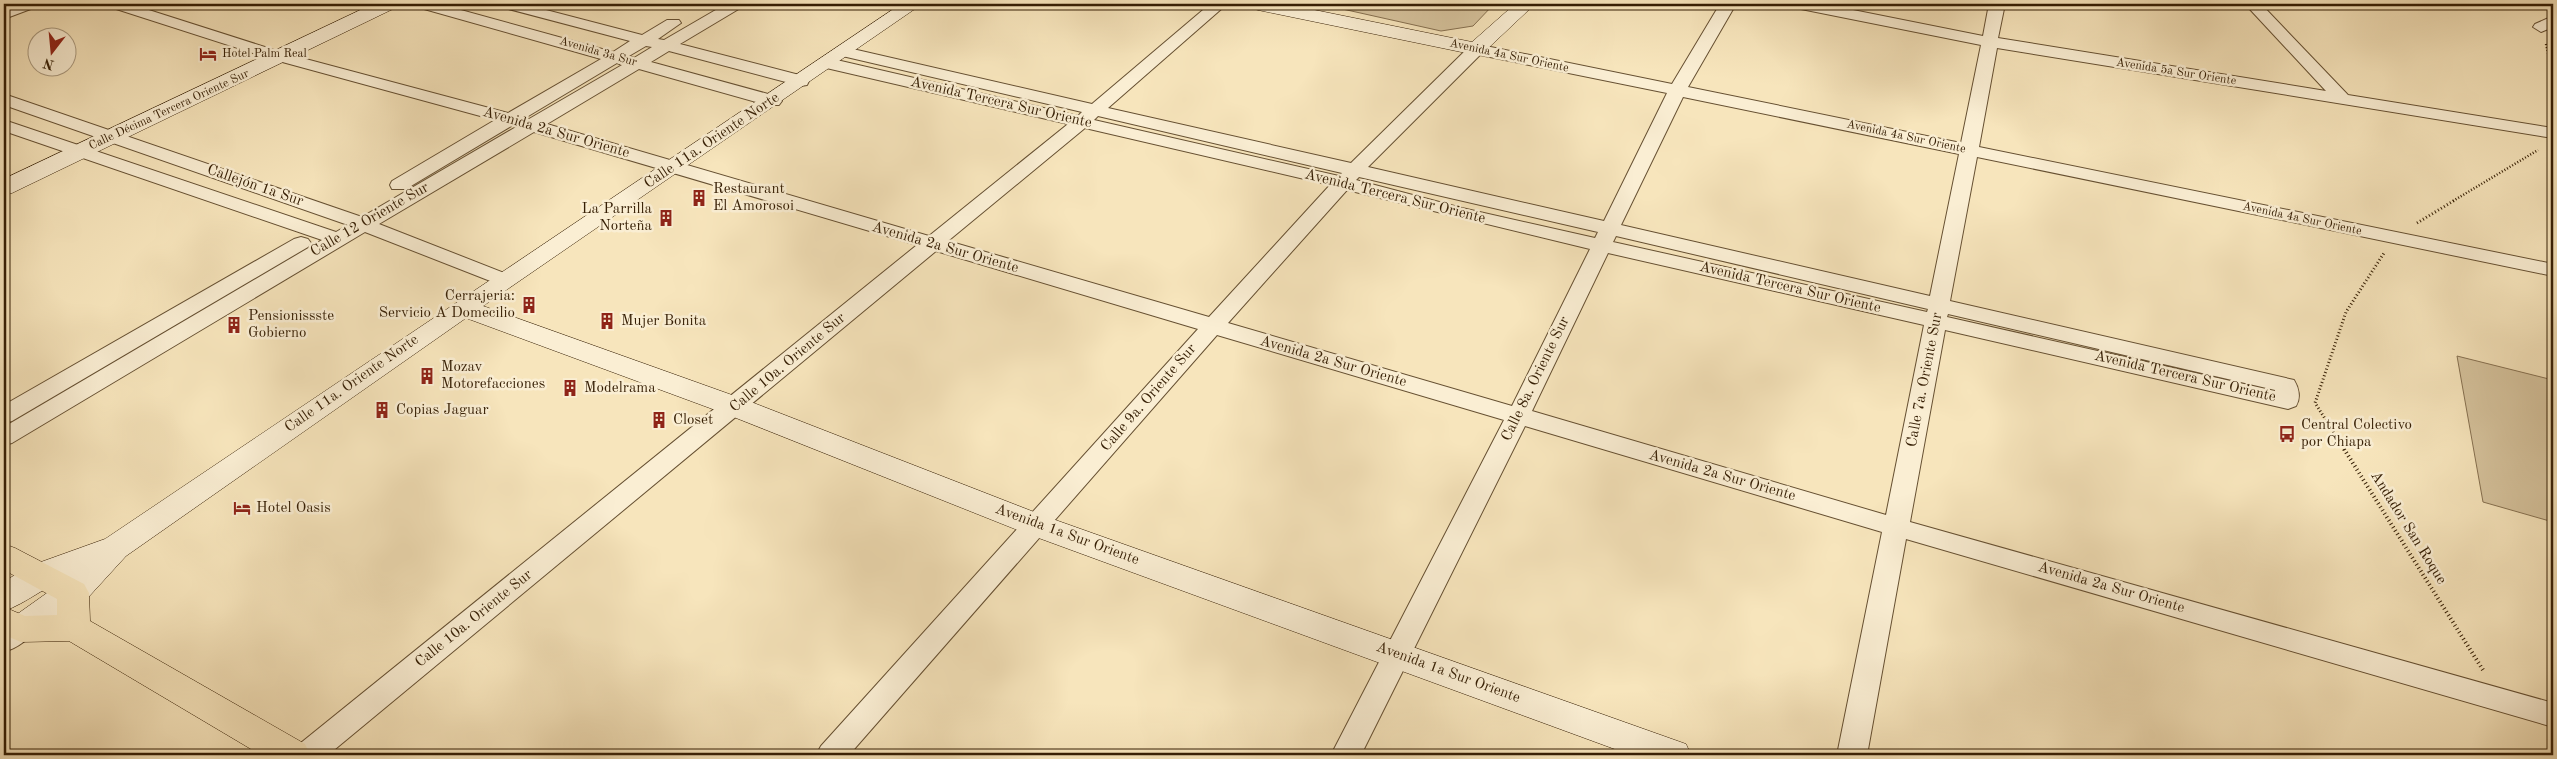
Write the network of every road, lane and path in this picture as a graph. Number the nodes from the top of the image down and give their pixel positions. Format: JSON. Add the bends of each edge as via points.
{"nodes":[{"id":1,"x":30,"y":4,"type":"edge"},
{"id":2,"x":115,"y":4,"type":"edge"},
{"id":3,"x":356,"y":4,"type":"edge"},
{"id":4,"x":388,"y":4,"type":"edge"},
{"id":5,"x":422,"y":4,"type":"edge"},
{"id":6,"x":506,"y":4,"type":"edge"},
{"id":7,"x":706,"y":4,"type":"edge"},
{"id":8,"x":737,"y":4,"type":"edge"},
{"id":9,"x":913,"y":4,"type":"edge"},
{"id":10,"x":1219,"y":4,"type":"edge"},
{"id":11,"x":1258,"y":4,"type":"edge"},
{"id":12,"x":1526,"y":4,"type":"edge"},
{"id":13,"x":1728,"y":4,"type":"edge"},
{"id":14,"x":1801,"y":4,"type":"edge"},
{"id":15,"x":1997,"y":4,"type":"edge"},
{"id":16,"x":2253,"y":4,"type":"edge"},
{"id":17,"x":1849,"y":8,"type":"edge"},
{"id":18,"x":4,"y":14,"type":"edge"},
{"id":19,"x":553,"y":16,"type":"junction"},
{"id":20,"x":2547,"y":24,"type":"edge"},
{"id":21,"x":524,"y":31,"type":"junction"},
{"id":22,"x":644,"y":40,"type":"junction"},
{"id":23,"x":1990,"y":42,"type":"junction"},
{"id":24,"x":665,"y":46,"type":"junction"},
{"id":25,"x":260,"y":50,"type":"junction"},
{"id":26,"x":1476,"y":50,"type":"junction"},
{"id":27,"x":281,"y":56,"type":"junction"},
{"id":28,"x":615,"y":56,"type":"junction"},
{"id":29,"x":836,"y":57,"type":"junction"},
{"id":30,"x":637,"y":63,"type":"junction"},
{"id":31,"x":2553,"y":75,"type":"edge"},
{"id":32,"x":801,"y":81,"type":"junction"},
{"id":33,"x":1677,"y":91,"type":"junction"},
{"id":34,"x":2342,"y":98,"type":"junction"},
{"id":35,"x":4,"y":99,"type":"edge"},
{"id":36,"x":773,"y":100,"type":"junction"},
{"id":37,"x":1088,"y":116,"type":"junction"},
{"id":38,"x":510,"y":120,"type":"junction"},
{"id":39,"x":4,"y":125,"type":"edge"},
{"id":40,"x":533,"y":126,"type":"junction"},
{"id":41,"x":93,"y":130,"type":"junction"},
{"id":42,"x":113,"y":136,"type":"junction"},
{"id":43,"x":2549,"y":140,"type":"edge"},
{"id":44,"x":61,"y":145,"type":"junction"},
{"id":45,"x":1969,"y":150,"type":"junction"},
{"id":46,"x":81,"y":151,"type":"junction"},
{"id":47,"x":672,"y":167,"type":"junction"},
{"id":48,"x":4,"y":172,"type":"edge"},
{"id":49,"x":1349,"y":177,"type":"junction"},
{"id":50,"x":4,"y":188,"type":"edge"},
{"id":51,"x":353,"y":221,"type":"junction"},
{"id":52,"x":328,"y":235,"type":"junction"},
{"id":53,"x":1605,"y":236,"type":"junction"},
{"id":54,"x":2394,"y":238,"type":"junction"},
{"id":55,"x":931,"y":244,"type":"junction"},
{"id":56,"x":2553,"y":270,"type":"edge"},
{"id":57,"x":505,"y":280,"type":"junction"},
{"id":58,"x":464,"y":308,"type":"junction"},
{"id":59,"x":1938,"y":312,"type":"junction"},
{"id":60,"x":1212,"y":327,"type":"junction"},
{"id":61,"x":127,"y":342,"type":"junction"},
{"id":62,"x":149,"y":353,"type":"junction"},
{"id":63,"x":38,"y":396,"type":"junction"},
{"id":64,"x":59,"y":405,"type":"junction"},
{"id":65,"x":736,"y":406,"type":"junction"},
{"id":66,"x":4,"y":415,"type":"edge"},
{"id":67,"x":1518,"y":416,"type":"junction"},
{"id":68,"x":4,"y":437,"type":"edge"},
{"id":69,"x":1036,"y":526,"type":"junction"},
{"id":70,"x":1896,"y":527,"type":"junction"},
{"id":71,"x":115,"y":548,"type":"junction"},
{"id":72,"x":4,"y":556,"type":"edge"},
{"id":73,"x":38,"y":576,"type":"junction"},
{"id":74,"x":73,"y":593,"type":"junction"},
{"id":75,"x":4,"y":598,"type":"edge"},
{"id":76,"x":74,"y":628,"type":"junction"},
{"id":77,"x":10,"y":630,"type":"edge"},
{"id":78,"x":1399,"y":655,"type":"junction"},
{"id":79,"x":2502,"y":700,"type":"junction"},
{"id":80,"x":2553,"y":715,"type":"edge"},
{"id":81,"x":292,"y":755,"type":"edge"},
{"id":82,"x":306,"y":755,"type":"edge"},
{"id":83,"x":831,"y":755,"type":"edge"},
{"id":84,"x":1346,"y":755,"type":"edge"},
{"id":85,"x":1673,"y":755,"type":"edge"},
{"id":86,"x":1852,"y":755,"type":"edge"}],
"edges":[{"from":1,"to":18,"type":"street"},
{"from":2,"to":25,"type":"street","name":"Avenida 2a Sur Oriente"},
{"from":3,"to":25,"type":"street"},
{"from":4,"to":27,"type":"street","name":"Calle Décima Tercera Oriente Sur"},
{"from":5,"to":21,"type":"street","name":"Avenida 3a Sur"},
{"from":6,"to":19,"type":"street","name":"Avenida 3a Sur"},
{"from":7,"to":22,"type":"street","name":"Calle 12 Oriente Sur"},
{"from":8,"to":24,"type":"street","name":"Calle 12 Oriente Sur"},
{"from":9,"to":29,"type":"street","name":"Calle 11a. Oriente Norte"},
{"from":10,"to":37,"type":"street","name":"Calle 10a. Oriente Sur"},
{"from":11,"to":26,"type":"street","name":"Avenida 4a Sur Oriente"},
{"from":12,"to":26,"type":"street"},
{"from":13,"to":33,"type":"street","name":"Calle 8a. Oriente Sur"},
{"from":14,"to":17,"type":"street","name":"Avenida 5a Sur Oriente"},
{"from":15,"to":23,"type":"street","name":"Calle 7a. Oriente Sur"},
{"from":16,"to":34,"type":"street"},
{"from":17,"to":23,"type":"street","name":"Avenida 5a Sur Oriente"},
{"from":19,"to":21,"type":"street"},
{"from":19,"to":22,"type":"street","name":"Avenida 3a Sur"},
{"from":20,"to":31,"type":"path"},
{"from":21,"to":28,"type":"street","name":"Avenida 3a Sur"},
{"from":22,"to":24,"type":"street","name":"Avenida 3a Sur"},
{"from":22,"to":28,"type":"street","name":"Calle 12 Oriente Sur"},
{"from":23,"to":34,"type":"street","name":"Avenida 5a Sur Oriente"},
{"from":23,"to":45,"type":"street","name":"Calle 7a. Oriente Sur"},
{"from":24,"to":30,"type":"street","name":"Calle 12 Oriente Sur"},
{"from":24,"to":32,"type":"street","name":"Avenida 3a Sur"},
{"from":25,"to":27,"type":"street","name":"Avenida 2a Sur Oriente"},
{"from":25,"to":41,"type":"street"},
{"from":26,"to":33,"type":"street","name":"Avenida 4a Sur Oriente"},
{"from":26,"to":49,"type":"street","name":"Calle 9a. Oriente Sur"},
{"from":27,"to":38,"type":"street","name":"Avenida 2a Sur Oriente"},
{"from":27,"to":42,"type":"street","name":"Calle Décima Tercera Oriente Sur"},
{"from":28,"to":30,"type":"street","name":"Avenida 3a Sur"},
{"from":28,"to":38,"type":"street","name":"Calle 12 Oriente Sur"},
{"from":29,"to":32,"type":"street","name":"Calle 11a. Oriente Norte"},
{"from":29,"to":37,"type":"street","name":"Avenida Tercera Sur Oriente"},
{"from":30,"to":36,"type":"street","name":"Avenida 3a Sur"},
{"from":30,"to":40,"type":"street","name":"Calle 12 Oriente Sur"},
{"from":32,"to":36,"type":"street","name":"Calle 11a. Oriente Norte"},
{"from":33,"to":45,"type":"street","name":"Avenida 4a Sur Oriente"},
{"from":33,"to":53,"type":"street","name":"Calle 8a. Oriente Sur"},
{"from":34,"to":43,"type":"street","name":"Avenida 5a Sur Oriente"},
{"from":35,"to":41,"type":"street","name":"Callejón 1a Sur"},
{"from":36,"to":47,"type":"street","name":"Calle 11a. Oriente Norte"},
{"from":37,"to":49,"type":"street","name":"Avenida Tercera Sur Oriente"},
{"from":37,"to":55,"type":"street","name":"Calle 10a. Oriente Sur"},
{"from":38,"to":40,"type":"street","name":"Avenida 2a Sur Oriente"},
{"from":38,"to":51,"type":"street","name":"Calle 12 Oriente Sur"},
{"from":39,"to":44,"type":"street","name":"Callejón 1a Sur"},
{"from":40,"to":47,"type":"street","name":"Avenida 2a Sur Oriente"},
{"from":40,"to":51,"type":"street","name":"Calle 12 Oriente Sur"},
{"from":41,"to":42,"type":"street","name":"Callejón 1a Sur"},
{"from":41,"to":44,"type":"street"},
{"from":42,"to":46,"type":"street","name":"Calle Décima Tercera Oriente Sur"},
{"from":42,"to":51,"type":"street","name":"Callejón 1a Sur"},
{"from":43,"to":54,"type":"path","name":"Andador San Roque"},
{"from":44,"to":46,"type":"street","name":"Callejón 1a Sur"},
{"from":44,"to":48,"type":"street"},
{"from":45,"to":54,"type":"street","name":"Avenida 4a Sur Oriente"},
{"from":45,"to":59,"type":"street","name":"Calle 7a. Oriente Sur"},
{"from":46,"to":50,"type":"street","name":"Calle Décima Tercera Oriente Sur"},
{"from":46,"to":52,"type":"street","name":"Callejón 1a Sur"},
{"from":47,"to":55,"type":"street","name":"Avenida 2a Sur Oriente"},
{"from":47,"to":57,"type":"street","name":"Calle 11a. Oriente Norte"},
{"from":49,"to":53,"type":"street","name":"Avenida Tercera Sur Oriente"},
{"from":49,"to":60,"type":"street","name":"Calle 9a. Oriente Sur"},
{"from":51,"to":52,"type":"street","name":"Calle 12 Oriente Sur"},
{"from":51,"to":57,"type":"street","name":"Callejón 1a Sur"},
{"from":52,"to":61,"type":"street","name":"Calle 12 Oriente Sur"},
{"from":52,"to":62,"type":"street","name":"Calle 12 Oriente Sur"},
{"from":53,"to":59,"type":"street","name":"Avenida Tercera Sur Oriente"},
{"from":53,"to":67,"type":"street","name":"Calle 8a. Oriente Sur"},
{"from":54,"to":56,"type":"street","name":"Avenida 4a Sur Oriente"},
{"from":54,"to":79,"type":"path","name":"Andador San Roque","via":[[2346,312],[2315,403]]},
{"from":55,"to":60,"type":"street","name":"Avenida 2a Sur Oriente"},
{"from":55,"to":65,"type":"street","name":"Calle 10a. Oriente Sur"},
{"from":57,"to":58,"type":"street","name":"Calle 11a. Oriente Norte"},
{"from":58,"to":65,"type":"street","name":"Avenida 1a Sur Oriente"},
{"from":58,"to":71,"type":"street","name":"Calle 11a. Oriente Norte"},
{"from":59,"to":59,"type":"street","name":"Avenida Tercera Sur Oriente","via":[[2288,401],[2286,384]]},
{"from":59,"to":70,"type":"street","name":"Calle 7a. Oriente Sur"},
{"from":60,"to":67,"type":"street","name":"Avenida 2a Sur Oriente"},
{"from":60,"to":69,"type":"street","name":"Calle 9a. Oriente Sur"},
{"from":61,"to":62,"type":"street"},
{"from":61,"to":63,"type":"street","name":"Calle 12 Oriente Sur"},
{"from":62,"to":64,"type":"street","name":"Calle 12 Oriente Sur"},
{"from":63,"to":64,"type":"street"},
{"from":63,"to":66,"type":"street","name":"Calle 12 Oriente Sur"},
{"from":64,"to":68,"type":"street","name":"Calle 12 Oriente Sur"},
{"from":65,"to":69,"type":"street","name":"Avenida 1a Sur Oriente"},
{"from":65,"to":82,"type":"street","name":"Calle 10a. Oriente Sur"},
{"from":67,"to":70,"type":"street","name":"Avenida 2a Sur Oriente"},
{"from":67,"to":78,"type":"street","name":"Calle 8a. Oriente Sur"},
{"from":69,"to":78,"type":"street","name":"Avenida 1a Sur Oriente"},
{"from":69,"to":83,"type":"street","name":"Calle 9a. Oriente Sur"},
{"from":70,"to":79,"type":"street","name":"Avenida 2a Sur Oriente"},
{"from":70,"to":86,"type":"street","name":"Calle 7a. Oriente Sur"},
{"from":71,"to":73,"type":"street"},
{"from":71,"to":74,"type":"street"},
{"from":72,"to":73,"type":"main road"},
{"from":73,"to":74,"type":"main road"},
{"from":73,"to":75,"type":"street"},
{"from":74,"to":76,"type":"main road"},
{"from":74,"to":77,"type":"street"},
{"from":76,"to":77,"type":"main road"},
{"from":76,"to":81,"type":"main road"},
{"from":78,"to":84,"type":"street","name":"Calle 8a. Oriente Sur"},
{"from":78,"to":85,"type":"street","name":"Avenida 1a Sur Oriente"},
{"from":79,"to":80,"type":"street","name":"Avenida 2a Sur Oriente"}]}
